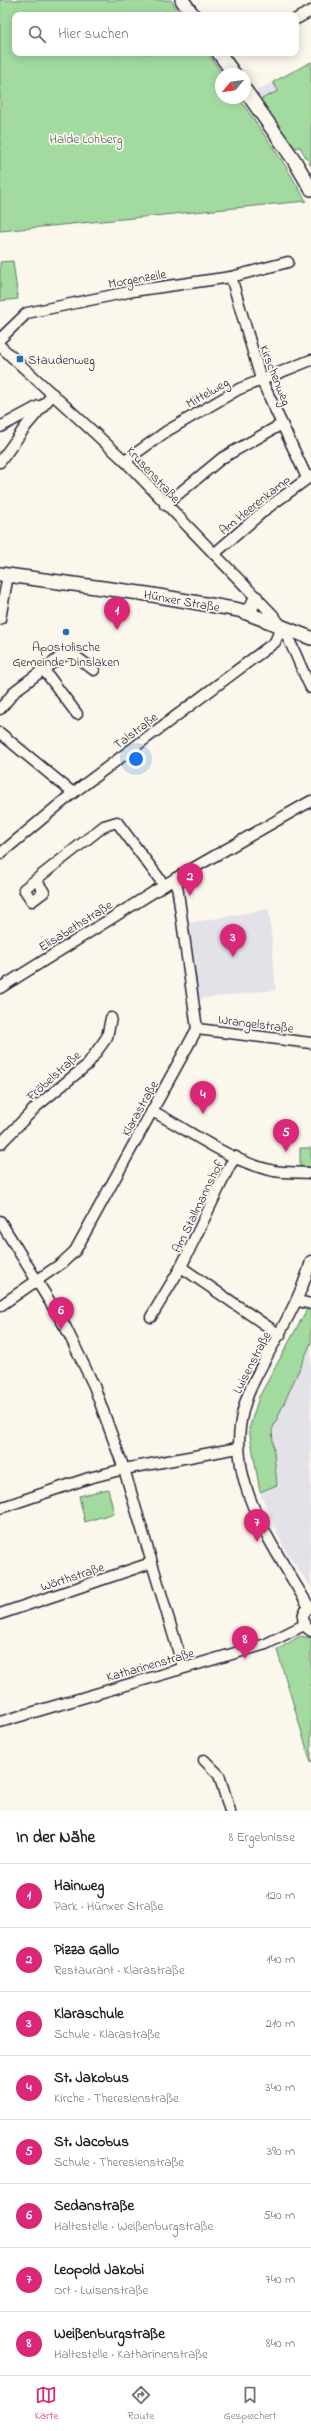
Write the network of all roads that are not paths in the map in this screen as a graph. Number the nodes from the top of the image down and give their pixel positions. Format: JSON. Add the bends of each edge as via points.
{"nodes":[{"id":1,"x":182,"y":0,"type":"edge"},
{"id":2,"x":311,"y":11,"type":"edge"},
{"id":3,"x":191,"y":12,"type":"edge"},
{"id":4,"x":299,"y":17,"type":"edge"},
{"id":5,"x":223,"y":56,"type":"edge"},
{"id":6,"x":230,"y":68,"type":"edge"},
{"id":7,"x":251,"y":99,"type":"edge"},
{"id":8,"x":311,"y":189,"type":"edge"},
{"id":9,"x":288,"y":262,"type":"dead end"},
{"id":10,"x":231,"y":277,"type":"junction"},
{"id":11,"x":0,"y":339,"type":"edge"},
{"id":12,"x":0,"y":346,"type":"edge"},
{"id":13,"x":311,"y":360,"type":"edge"},
{"id":14,"x":261,"y":379,"type":"junction"},
{"id":15,"x":53,"y":394,"type":"junction"},
{"id":16,"x":43,"y":404,"type":"junction"},
{"id":17,"x":282,"y":424,"type":"junction"},
{"id":18,"x":0,"y":427,"type":"edge"},
{"id":19,"x":125,"y":461,"type":"junction"},
{"id":20,"x":0,"y":462,"type":"edge"},
{"id":21,"x":309,"y":477,"type":"edge"},
{"id":22,"x":165,"y":505,"type":"junction"},
{"id":23,"x":214,"y":554,"type":"junction"},
{"id":24,"x":4,"y":575,"type":"edge"},
{"id":25,"x":256,"y":598,"type":"junction"},
{"id":26,"x":244,"y":612,"type":"junction"},
{"id":27,"x":0,"y":619,"type":"edge"},
{"id":28,"x":282,"y":625,"type":"junction"},
{"id":29,"x":311,"y":638,"type":"edge"},
{"id":30,"x":275,"y":642,"type":"junction"},
{"id":31,"x":293,"y":646,"type":"junction"},
{"id":32,"x":44,"y":670,"type":"junction"},
{"id":33,"x":94,"y":670,"type":"dead end"},
{"id":34,"x":311,"y":688,"type":"edge"},
{"id":35,"x":0,"y":709,"type":"edge"},
{"id":36,"x":76,"y":714,"type":"dead end"},
{"id":37,"x":0,"y":733,"type":"edge"},
{"id":38,"x":73,"y":793,"type":"junction"},
{"id":39,"x":311,"y":801,"type":"edge"},
{"id":40,"x":0,"y":854,"type":"edge"},
{"id":41,"x":176,"y":878,"type":"junction"},
{"id":42,"x":36,"y":880,"type":"dead end"},
{"id":43,"x":164,"y":885,"type":"junction"},
{"id":44,"x":0,"y":988,"type":"edge"},
{"id":45,"x":111,"y":1018,"type":"dead end"},
{"id":46,"x":197,"y":1029,"type":"junction"},
{"id":47,"x":311,"y":1043,"type":"edge"},
{"id":48,"x":152,"y":1111,"type":"junction"},
{"id":49,"x":0,"y":1144,"type":"edge"},
{"id":50,"x":236,"y":1157,"type":"junction"},
{"id":51,"x":311,"y":1173,"type":"edge"},
{"id":52,"x":0,"y":1221,"type":"edge"},
{"id":53,"x":311,"y":1261,"type":"edge"},
{"id":54,"x":181,"y":1267,"type":"junction"},
{"id":55,"x":38,"y":1281,"type":"junction"},
{"id":56,"x":298,"y":1301,"type":"junction"},
{"id":57,"x":311,"y":1304,"type":"edge"},
{"id":58,"x":0,"y":1306,"type":"edge"},
{"id":59,"x":151,"y":1316,"type":"dead end"},
{"id":60,"x":280,"y":1335,"type":"junction"},
{"id":61,"x":238,"y":1448,"type":"junction"},
{"id":62,"x":124,"y":1469,"type":"junction"},
{"id":63,"x":0,"y":1508,"type":"edge"},
{"id":64,"x":151,"y":1563,"type":"junction"},
{"id":65,"x":310,"y":1607,"type":"edge"},
{"id":66,"x":0,"y":1614,"type":"edge"},
{"id":67,"x":308,"y":1628,"type":"edge"},
{"id":68,"x":183,"y":1667,"type":"junction"},
{"id":69,"x":0,"y":1722,"type":"edge"},
{"id":70,"x":204,"y":1760,"type":"dead end"},
{"id":71,"x":230,"y":1811,"type":"edge"}],
"edges":[{"from":1,"to":3,"type":"main road"},
{"from":2,"to":4,"type":"street"},
{"from":5,"to":6,"type":"main road"},
{"from":7,"to":8,"type":"main road"},
{"from":9,"to":10,"type":"street","name":"Morgenzeile"},
{"from":10,"to":11,"type":"street","name":"Morgenzeile","via":[[133,291],[27,313]]},
{"from":10,"to":14,"type":"street","name":"Kirschenweg"},
{"from":12,"to":15,"type":"street","name":"Krusenstraße"},
{"from":13,"to":14,"type":"street","name":"Mittelweg"},
{"from":14,"to":17,"type":"street","name":"Kirschenweg"},
{"from":14,"to":19,"type":"street","name":"Mittelweg","via":[[239,388],[167,431]]},
{"from":15,"to":16,"type":"street"},
{"from":15,"to":19,"type":"street","name":"Krusenstraße"},
{"from":16,"to":18,"type":"street"},
{"from":16,"to":20,"type":"street"},
{"from":17,"to":21,"type":"street","name":"Kirschenweg"},
{"from":17,"to":22,"type":"street","via":[[222,458]]},
{"from":19,"to":22,"type":"street","name":"Krusenstraße"},
{"from":21,"to":23,"type":"street","name":"Am Heerenkamp","via":[[266,509]]},
{"from":22,"to":23,"type":"street","name":"Krusenstraße"},
{"from":23,"to":25,"type":"street","name":"Krusenstraße"},
{"from":24,"to":26,"type":"main road","name":"Hünxer Straße","via":[[147,594]]},
{"from":24,"to":27,"type":"street"},
{"from":25,"to":26,"type":"main road","via":[[251,608]]},
{"from":25,"to":28,"type":"street","name":"Krusenstraße"},
{"from":26,"to":28,"type":"main road","name":"Hünxer Straße"},
{"from":28,"to":29,"type":"main road","name":"Hünxer Straße"},
{"from":28,"to":30,"type":"street"},
{"from":28,"to":31,"type":"street"},
{"from":30,"to":31,"type":"street","via":[[281,641]]},
{"from":30,"to":38,"type":"street","name":"Talstraße"},
{"from":31,"to":34,"type":"street"},
{"from":32,"to":33,"type":"street","via":[[68,654]]},
{"from":32,"to":35,"type":"street","via":[[16,690]]},
{"from":32,"to":36,"type":"street"},
{"from":37,"to":38,"type":"street"},
{"from":38,"to":40,"type":"street","name":"Talstraße"},
{"from":39,"to":41,"type":"street","name":"Elisabethstraße"},
{"from":41,"to":43,"type":"street","name":"Elisabethstraße"},
{"from":41,"to":46,"type":"street"},
{"from":42,"to":43,"type":"street","via":[[104,826],[117,822]]},
{"from":43,"to":44,"type":"street","name":"Elisabethstraße"},
{"from":45,"to":49,"type":"street","name":"Fröbelstraße","via":[[107,1037],[87,1065],[37,1106]]},
{"from":46,"to":47,"type":"street","name":"Wrangelstraße"},
{"from":46,"to":48,"type":"street","name":"Klarastraße"},
{"from":48,"to":50,"type":"street"},
{"from":48,"to":55,"type":"street","name":"Klarastraße","via":[[75,1251]]},
{"from":50,"to":51,"type":"street","via":[[274,1171]]},
{"from":50,"to":54,"type":"street","name":"Am Stallmannshof"},
{"from":52,"to":55,"type":"street"},
{"from":53,"to":56,"type":"street","name":"Luisenstraße"},
{"from":54,"to":59,"type":"street","name":"Am Stallmannshof"},
{"from":54,"to":60,"type":"street","name":"Am Stallmannshof"},
{"from":55,"to":58,"type":"street","name":"Klarastraße"},
{"from":55,"to":62,"type":"street","via":[[66,1328],[90,1377]]},
{"from":56,"to":57,"type":"street"},
{"from":56,"to":60,"type":"street","name":"Luisenstraße"},
{"from":60,"to":61,"type":"street","name":"Luisenstraße","via":[[245,1401],[238,1431]]},
{"from":61,"to":62,"type":"street"},
{"from":61,"to":65,"type":"street","name":"Luisenstraße","via":[[245,1481],[262,1530]]},
{"from":62,"to":63,"type":"street"},
{"from":62,"to":64,"type":"street"},
{"from":64,"to":66,"type":"street","name":"Wörthstraße"},
{"from":64,"to":68,"type":"street"},
{"from":65,"to":67,"type":"street","name":"Luisenstraße","via":[[304,1614]]},
{"from":67,"to":68,"type":"street","name":"Katharinenstraße","via":[[266,1644]]},
{"from":68,"to":69,"type":"street","name":"Katharinenstraße"},
{"from":70,"to":71,"type":"street","via":[[219,1775]]}]}
